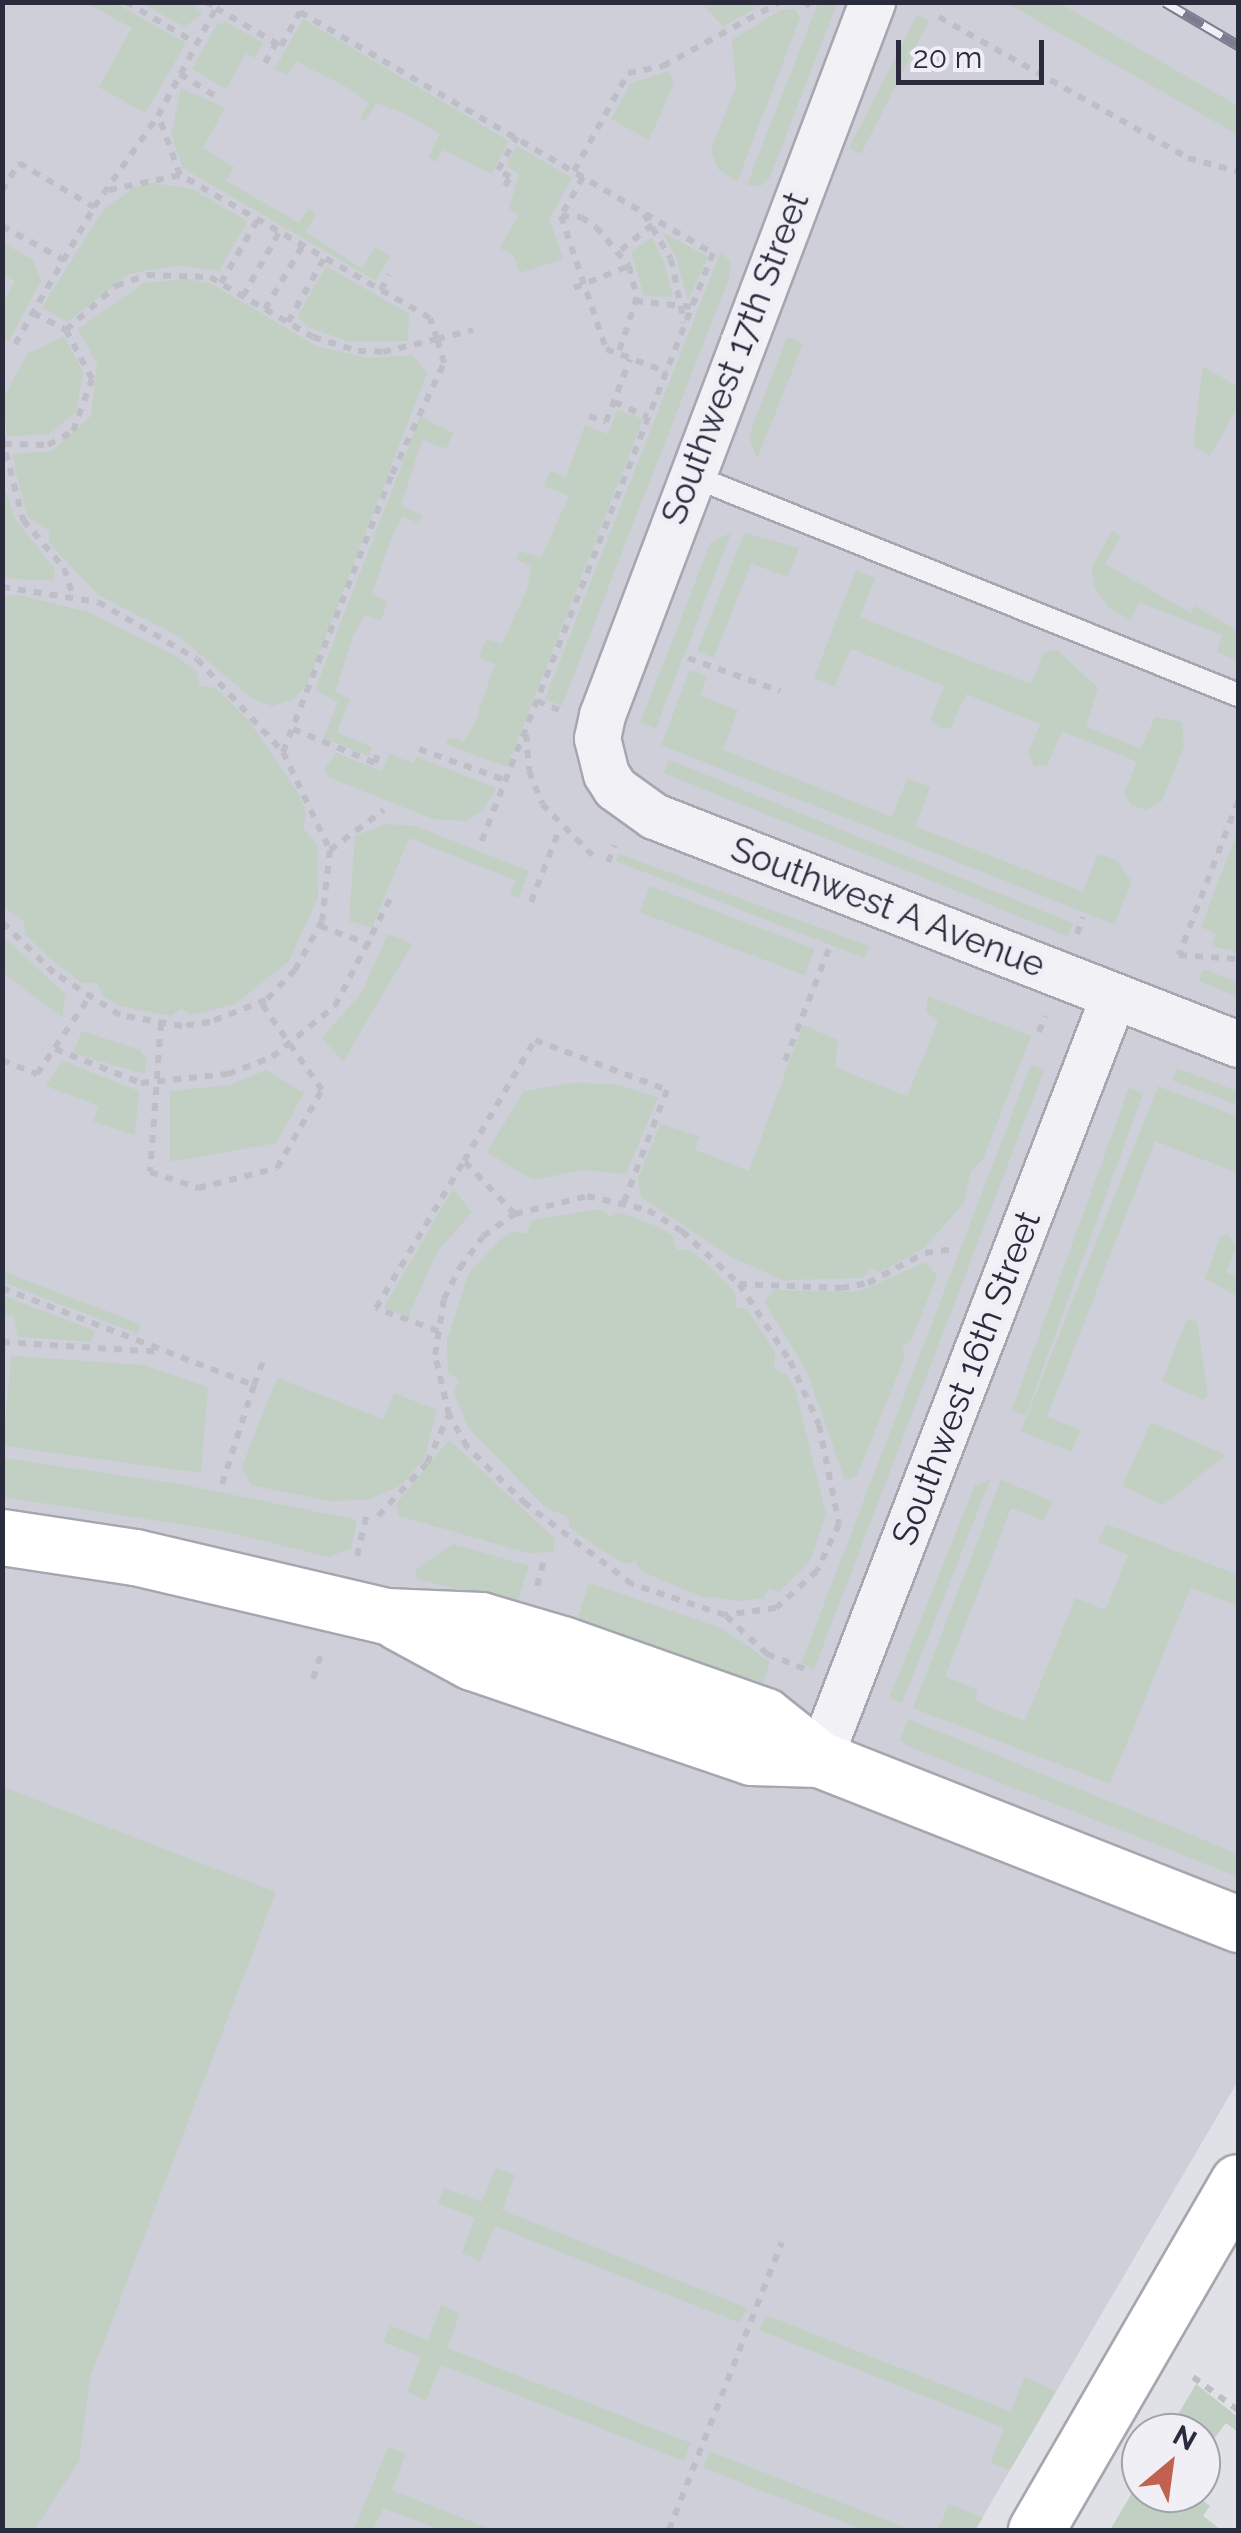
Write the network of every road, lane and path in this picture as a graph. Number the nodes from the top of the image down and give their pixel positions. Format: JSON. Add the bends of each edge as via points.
{"nodes":[{"id":1,"x":126,"y":2,"type":"edge"},
{"id":2,"x":206,"y":2,"type":"edge"},
{"id":3,"x":780,"y":2,"type":"edge"},
{"id":4,"x":872,"y":2,"type":"edge"},
{"id":5,"x":216,"y":8,"type":"junction"},
{"id":6,"x":939,"y":17,"type":"dead end"},
{"id":7,"x":196,"y":43,"type":"junction"},
{"id":8,"x":276,"y":43,"type":"junction"},
{"id":9,"x":265,"y":63,"type":"dead end"},
{"id":10,"x":180,"y":74,"type":"junction"},
{"id":11,"x":220,"y":98,"type":"dead end"},
{"id":12,"x":158,"y":116,"type":"junction"},
{"id":13,"x":516,"y":137,"type":"junction"},
{"id":14,"x":574,"y":171,"type":"junction"},
{"id":15,"x":1238,"y":172,"type":"edge"},
{"id":16,"x":180,"y":175,"type":"junction"},
{"id":17,"x":583,"y":177,"type":"junction"},
{"id":18,"x":4,"y":185,"type":"edge"},
{"id":19,"x":505,"y":186,"type":"dead end"},
{"id":20,"x":108,"y":190,"type":"junction"},
{"id":21,"x":94,"y":207,"type":"junction"},
{"id":22,"x":561,"y":216,"type":"junction"},
{"id":23,"x":258,"y":219,"type":"junction"},
{"id":24,"x":654,"y":222,"type":"junction"},
{"id":25,"x":2,"y":226,"type":"edge"},
{"id":26,"x":280,"y":231,"type":"junction"},
{"id":27,"x":302,"y":244,"type":"junction"},
{"id":28,"x":622,"y":250,"type":"junction"},
{"id":29,"x":324,"y":257,"type":"junction"},
{"id":30,"x":64,"y":260,"type":"junction"},
{"id":31,"x":630,"y":266,"type":"junction"},
{"id":32,"x":389,"y":275,"type":"dead end"},
{"id":33,"x":221,"y":283,"type":"junction"},
{"id":34,"x":584,"y":284,"type":"junction"},
{"id":35,"x":574,"y":288,"type":"dead end"},
{"id":36,"x":381,"y":290,"type":"junction"},
{"id":37,"x":242,"y":296,"type":"junction"},
{"id":38,"x":636,"y":302,"type":"junction"},
{"id":39,"x":681,"y":306,"type":"junction"},
{"id":40,"x":692,"y":308,"type":"junction"},
{"id":41,"x":265,"y":309,"type":"junction"},
{"id":42,"x":33,"y":313,"type":"junction"},
{"id":43,"x":288,"y":322,"type":"junction"},
{"id":44,"x":685,"y":325,"type":"junction"},
{"id":45,"x":66,"y":330,"type":"junction"},
{"id":46,"x":473,"y":330,"type":"dead end"},
{"id":47,"x":438,"y":339,"type":"junction"},
{"id":48,"x":15,"y":344,"type":"dead end"},
{"id":49,"x":618,"y":354,"type":"junction"},
{"id":50,"x":630,"y":359,"type":"junction"},
{"id":51,"x":667,"y":372,"type":"junction"},
{"id":52,"x":614,"y":402,"type":"junction"},
{"id":53,"x":589,"y":416,"type":"dead end"},
{"id":54,"x":648,"y":418,"type":"junction"},
{"id":55,"x":3,"y":440,"type":"edge"},
{"id":56,"x":690,"y":475,"type":"junction"},
{"id":57,"x":2,"y":587,"type":"edge"},
{"id":58,"x":73,"y":595,"type":"junction"},
{"id":59,"x":688,"y":658,"type":"dead end"},
{"id":60,"x":780,"y":690,"type":"dead end"},
{"id":61,"x":1238,"y":695,"type":"edge"},
{"id":62,"x":602,"y":714,"type":"joint"},
{"id":63,"x":526,"y":727,"type":"junction"},
{"id":64,"x":293,"y":729,"type":"junction"},
{"id":65,"x":419,"y":748,"type":"dead end"},
{"id":66,"x":380,"y":750,"type":"dead end"},
{"id":67,"x":283,"y":752,"type":"junction"},
{"id":68,"x":505,"y":780,"type":"junction"},
{"id":69,"x":1238,"y":801,"type":"edge"},
{"id":70,"x":384,"y":810,"type":"dead end"},
{"id":71,"x":560,"y":828,"type":"junction"},
{"id":72,"x":480,"y":845,"type":"dead end"},
{"id":73,"x":330,"y":850,"type":"junction"},
{"id":74,"x":595,"y":858,"type":"dead end"},
{"id":75,"x":392,"y":895,"type":"dead end"},
{"id":76,"x":530,"y":902,"type":"dead end"},
{"id":77,"x":2,"y":922,"type":"edge"},
{"id":78,"x":320,"y":926,"type":"junction"},
{"id":79,"x":370,"y":945,"type":"junction"},
{"id":80,"x":829,"y":949,"type":"dead end"},
{"id":81,"x":1238,"y":959,"type":"edge"},
{"id":82,"x":1113,"y":997,"type":"junction"},
{"id":83,"x":88,"y":999,"type":"junction"},
{"id":84,"x":261,"y":1002,"type":"junction"},
{"id":85,"x":161,"y":1023,"type":"junction"},
{"id":86,"x":1238,"y":1044,"type":"edge"},
{"id":87,"x":290,"y":1045,"type":"junction"},
{"id":88,"x":55,"y":1049,"type":"junction"},
{"id":89,"x":2,"y":1060,"type":"edge"},
{"id":90,"x":785,"y":1062,"type":"dead end"},
{"id":91,"x":156,"y":1082,"type":"junction"},
{"id":92,"x":464,"y":1161,"type":"junction"},
{"id":93,"x":624,"y":1202,"type":"junction"},
{"id":94,"x":515,"y":1214,"type":"junction"},
{"id":95,"x":953,"y":1249,"type":"dead end"},
{"id":96,"x":739,"y":1284,"type":"junction"},
{"id":97,"x":2,"y":1288,"type":"edge"},
{"id":98,"x":438,"y":1330,"type":"junction"},
{"id":99,"x":2,"y":1342,"type":"edge"},
{"id":100,"x":172,"y":1353,"type":"junction"},
{"id":101,"x":265,"y":1356,"type":"dead end"},
{"id":102,"x":254,"y":1385,"type":"junction"},
{"id":103,"x":449,"y":1414,"type":"junction"},
{"id":104,"x":222,"y":1484,"type":"dead end"},
{"id":105,"x":378,"y":1516,"type":"dead end"},
{"id":106,"x":2,"y":1537,"type":"edge"},
{"id":107,"x":725,"y":1615,"type":"junction"},
{"id":108,"x":848,"y":1686,"type":"junction"},
{"id":109,"x":819,"y":1759,"type":"junction"},
{"id":110,"x":1238,"y":1924,"type":"edge"},
{"id":111,"x":1238,"y":2182,"type":"edge"},
{"id":112,"x":782,"y":2242,"type":"dead end"},
{"id":113,"x":1193,"y":2377,"type":"dead end"},
{"id":114,"x":1238,"y":2410,"type":"edge"},
{"id":115,"x":669,"y":2530,"type":"edge"},
{"id":116,"x":1036,"y":2530,"type":"edge"}],
"edges":[{"from":1,"to":7,"type":"path"},
{"from":2,"to":5,"type":"path"},
{"from":3,"to":14,"type":"path","via":[[663,66],[628,73]]},
{"from":4,"to":56,"type":"street","name":"Southwest 17th Street"},
{"from":5,"to":7,"type":"path"},
{"from":5,"to":8,"type":"path"},
{"from":6,"to":15,"type":"path","via":[[1188,158]]},
{"from":7,"to":10,"type":"path"},
{"from":8,"to":9,"type":"path"},
{"from":8,"to":13,"type":"path","via":[[300,12]]},
{"from":10,"to":11,"type":"path"},
{"from":10,"to":12,"type":"path"},
{"from":12,"to":16,"type":"path"},
{"from":12,"to":20,"type":"path"},
{"from":13,"to":14,"type":"path"},
{"from":13,"to":19,"type":"path","via":[[498,170],[510,176]]},
{"from":14,"to":17,"type":"path"},
{"from":16,"to":20,"type":"path"},
{"from":16,"to":23,"type":"path"},
{"from":17,"to":22,"type":"path"},
{"from":17,"to":24,"type":"path"},
{"from":18,"to":21,"type":"path","via":[[19,163]]},
{"from":20,"to":21,"type":"path"},
{"from":21,"to":30,"type":"path"},
{"from":22,"to":28,"type":"path","via":[[581,217]]},
{"from":22,"to":34,"type":"path"},
{"from":23,"to":26,"type":"path"},
{"from":23,"to":33,"type":"path"},
{"from":24,"to":28,"type":"path"},
{"from":24,"to":39,"type":"path","via":[[672,260]]},
{"from":24,"to":40,"type":"path","via":[[714,253]]},
{"from":25,"to":30,"type":"path"},
{"from":26,"to":27,"type":"path"},
{"from":26,"to":37,"type":"path"},
{"from":27,"to":29,"type":"path"},
{"from":27,"to":41,"type":"path"},
{"from":28,"to":31,"type":"path"},
{"from":29,"to":36,"type":"path"},
{"from":29,"to":43,"type":"path"},
{"from":30,"to":42,"type":"path"},
{"from":31,"to":34,"type":"path"},
{"from":31,"to":38,"type":"path"},
{"from":32,"to":36,"type":"path"},
{"from":33,"to":37,"type":"path"},
{"from":33,"to":45,"type":"path","via":[[196,273],[148,275],[116,286]]},
{"from":34,"to":35,"type":"path"},
{"from":34,"to":49,"type":"path","via":[[606,349]]},
{"from":36,"to":47,"type":"path","via":[[430,318]]},
{"from":37,"to":41,"type":"path"},
{"from":38,"to":39,"type":"path"},
{"from":38,"to":49,"type":"path"},
{"from":39,"to":40,"type":"path"},
{"from":39,"to":44,"type":"path"},
{"from":40,"to":44,"type":"path"},
{"from":41,"to":43,"type":"path"},
{"from":42,"to":45,"type":"path"},
{"from":42,"to":48,"type":"path"},
{"from":43,"to":47,"type":"path","via":[[358,351]]},
{"from":44,"to":51,"type":"path"},
{"from":45,"to":55,"type":"path","via":[[92,378],[79,422],[48,445]]},
{"from":46,"to":47,"type":"path"},
{"from":47,"to":64,"type":"path","via":[[444,364],[398,460]]},
{"from":49,"to":50,"type":"path"},
{"from":50,"to":51,"type":"path"},
{"from":50,"to":52,"type":"path"},
{"from":51,"to":54,"type":"path"},
{"from":52,"to":53,"type":"path","via":[[606,422]]},
{"from":52,"to":54,"type":"path"},
{"from":54,"to":63,"type":"path"},
{"from":55,"to":58,"type":"path","via":[[23,520],[64,568]]},
{"from":56,"to":61,"type":"lane"},
{"from":56,"to":62,"type":"street","name":"Southwest 17th Street"},
{"from":57,"to":58,"type":"path"},
{"from":58,"to":67,"type":"path","via":[[197,659]]},
{"from":59,"to":60,"type":"path"},
{"from":62,"to":82,"type":"street","name":"Southwest A Avenue","via":[[597,738],[606,774],[614,788],[654,816]]},
{"from":63,"to":68,"type":"path"},
{"from":63,"to":71,"type":"path","via":[[530,771]]},
{"from":64,"to":66,"type":"path","via":[[375,764]]},
{"from":64,"to":67,"type":"path"},
{"from":65,"to":68,"type":"path"},
{"from":67,"to":73,"type":"path"},
{"from":68,"to":72,"type":"path"},
{"from":69,"to":81,"type":"path","via":[[1179,955]]},
{"from":70,"to":73,"type":"path"},
{"from":71,"to":74,"type":"path"},
{"from":71,"to":76,"type":"path"},
{"from":73,"to":78,"type":"path"},
{"from":75,"to":79,"type":"path"},
{"from":77,"to":83,"type":"path"},
{"from":78,"to":79,"type":"path"},
{"from":78,"to":84,"type":"path","via":[[295,970]]},
{"from":79,"to":87,"type":"path","via":[[335,1006]]},
{"from":80,"to":90,"type":"path"},
{"from":82,"to":86,"type":"street","name":"Southwest A Avenue"},
{"from":82,"to":108,"type":"street","name":"Southwest 16th Street"},
{"from":83,"to":85,"type":"path"},
{"from":83,"to":88,"type":"path"},
{"from":84,"to":85,"type":"path","via":[[210,1022]]},
{"from":84,"to":87,"type":"path"},
{"from":85,"to":91,"type":"path"},
{"from":87,"to":91,"type":"path","via":[[228,1074]]},
{"from":87,"to":91,"type":"path","via":[[322,1090],[278,1168],[198,1188],[150,1172]]},
{"from":88,"to":89,"type":"path","via":[[38,1074]]},
{"from":88,"to":91,"type":"path","via":[[116,1077]]},
{"from":92,"to":93,"type":"path","via":[[535,1040],[667,1090]]},
{"from":92,"to":94,"type":"path"},
{"from":92,"to":98,"type":"path","via":[[376,1308]]},
{"from":93,"to":94,"type":"path","via":[[587,1196]]},
{"from":93,"to":96,"type":"path","via":[[682,1230]]},
{"from":94,"to":98,"type":"path","via":[[483,1236],[460,1268]]},
{"from":95,"to":96,"type":"path","via":[[841,1288]]},
{"from":96,"to":107,"type":"path","via":[[790,1361],[818,1425],[838,1524],[817,1571],[794,1598],[776,1608]]},
{"from":97,"to":100,"type":"path"},
{"from":98,"to":103,"type":"path","via":[[437,1377]]},
{"from":99,"to":100,"type":"path"},
{"from":100,"to":102,"type":"path"},
{"from":101,"to":102,"type":"path"},
{"from":102,"to":104,"type":"path"},
{"from":103,"to":105,"type":"path","via":[[427,1463]]},
{"from":103,"to":107,"type":"path","via":[[467,1448],[584,1551],[632,1584]]},
{"from":106,"to":109,"type":"main road","via":[[135,1557],[386,1616],[481,1620],[764,1716]]},
{"from":107,"to":108,"type":"path","via":[[767,1654]]},
{"from":108,"to":109,"type":"street","name":"Southwest 16th Street"},
{"from":109,"to":110,"type":"main road"},
{"from":111,"to":116,"type":"main road"},
{"from":112,"to":115,"type":"path"},
{"from":113,"to":114,"type":"path"}]}
